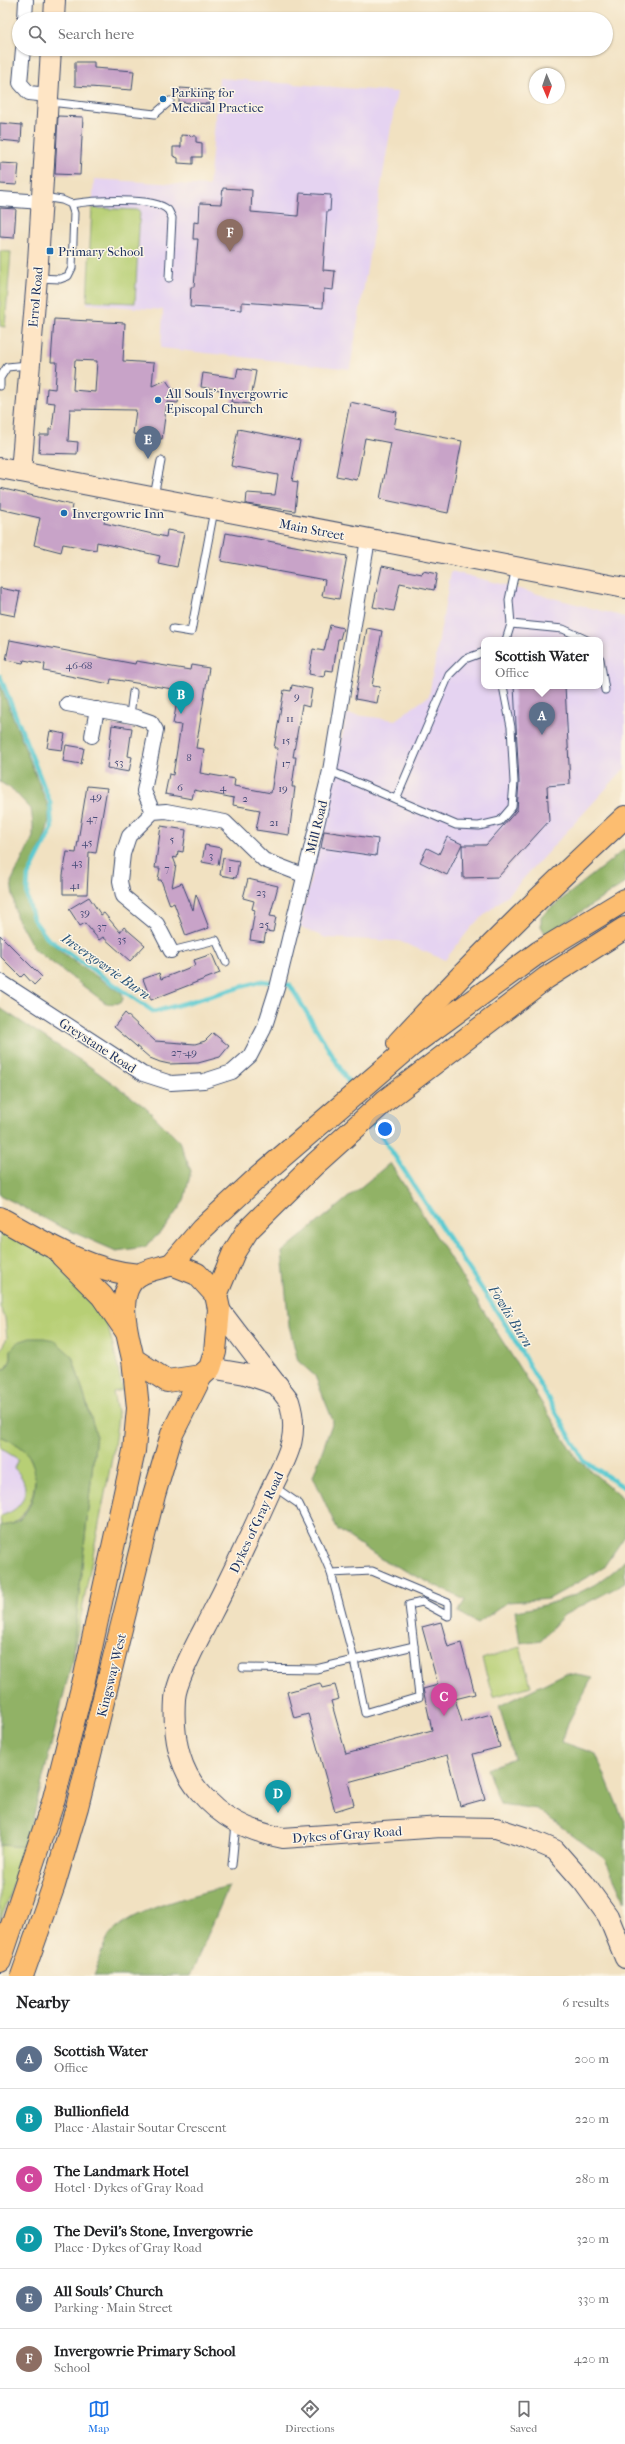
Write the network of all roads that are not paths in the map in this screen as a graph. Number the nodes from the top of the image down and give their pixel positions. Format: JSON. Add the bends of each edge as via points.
{"nodes":[{"id":1,"x":26,"y":0,"type":"edge"},
{"id":2,"x":55,"y":0,"type":"edge"},
{"id":3,"x":25,"y":12,"type":"edge"},
{"id":4,"x":54,"y":12,"type":"edge"},
{"id":5,"x":22,"y":56,"type":"edge"},
{"id":6,"x":51,"y":56,"type":"edge"},
{"id":7,"x":48,"y":98,"type":"junction"},
{"id":8,"x":170,"y":101,"type":"dead end"},
{"id":9,"x":0,"y":199,"type":"edge"},
{"id":10,"x":42,"y":200,"type":"junction"},
{"id":11,"x":71,"y":204,"type":"junction"},
{"id":12,"x":37,"y":278,"type":"junction"},
{"id":13,"x":169,"y":278,"type":"dead end"},
{"id":14,"x":29,"y":365,"type":"junction"},
{"id":15,"x":0,"y":386,"type":"edge"},
{"id":16,"x":161,"y":461,"type":"dead end"},
{"id":17,"x":0,"y":468,"type":"edge"},
{"id":18,"x":21,"y":472,"type":"junction"},
{"id":19,"x":153,"y":498,"type":"junction"},
{"id":20,"x":214,"y":510,"type":"junction"},
{"id":21,"x":368,"y":540,"type":"junction"},
{"id":22,"x":516,"y":567,"type":"junction"},
{"id":23,"x":625,"y":588,"type":"edge"},
{"id":24,"x":511,"y":624,"type":"junction"},
{"id":25,"x":173,"y":629,"type":"dead end"},
{"id":26,"x":507,"y":637,"type":"edge"},
{"id":27,"x":580,"y":637,"type":"edge"},
{"id":28,"x":481,"y":653,"type":"edge"},
{"id":29,"x":603,"y":678,"type":"edge"},
{"id":30,"x":504,"y":689,"type":"edge"},
{"id":31,"x":605,"y":690,"type":"dead end"},
{"id":32,"x":133,"y":692,"type":"dead end"},
{"id":33,"x":67,"y":704,"type":"dead end"},
{"id":34,"x":97,"y":709,"type":"junction"},
{"id":35,"x":130,"y":715,"type":"junction"},
{"id":36,"x":92,"y":736,"type":"dead end"},
{"id":37,"x":330,"y":771,"type":"junction"},
{"id":38,"x":396,"y":799,"type":"junction"},
{"id":39,"x":153,"y":812,"type":"junction"},
{"id":40,"x":625,"y":817,"type":"edge"},
{"id":41,"x":303,"y":875,"type":"junction"},
{"id":42,"x":625,"y":900,"type":"edge"},
{"id":43,"x":625,"y":928,"type":"edge"},
{"id":44,"x":171,"y":951,"type":"joint"},
{"id":45,"x":226,"y":962,"type":"dead end"},
{"id":46,"x":0,"y":981,"type":"edge"},
{"id":47,"x":368,"y":1080,"type":"junction"},
{"id":48,"x":204,"y":1081,"type":"joint"},
{"id":49,"x":0,"y":1218,"type":"edge"},
{"id":50,"x":57,"y":1250,"type":"junction"},
{"id":51,"x":172,"y":1264,"type":"junction"},
{"id":52,"x":139,"y":1275,"type":"junction"},
{"id":53,"x":218,"y":1302,"type":"junction"},
{"id":54,"x":126,"y":1331,"type":"junction"},
{"id":55,"x":133,"y":1359,"type":"junction"},
{"id":56,"x":205,"y":1372,"type":"junction"},
{"id":57,"x":278,"y":1385,"type":"junction"},
{"id":58,"x":273,"y":1486,"type":"junction"},
{"id":59,"x":331,"y":1573,"type":"junction"},
{"id":60,"x":414,"y":1646,"type":"junction"},
{"id":61,"x":354,"y":1660,"type":"junction"},
{"id":62,"x":243,"y":1668,"type":"dead end"},
{"id":63,"x":236,"y":1823,"type":"junction"},
{"id":64,"x":232,"y":1865,"type":"dead end"},
{"id":65,"x":625,"y":1958,"type":"edge"},
{"id":66,"x":0,"y":1961,"type":"edge"},
{"id":67,"x":22,"y":1976,"type":"edge"}],
"edges":[{"from":1,"to":3,"type":"street"},
{"from":2,"to":4,"type":"street"},
{"from":5,"to":7,"type":"street","via":[[20,83],[29,93]]},
{"from":6,"to":7,"type":"street","name":"Errol Road"},
{"from":7,"to":8,"type":"lane","via":[[155,114]]},
{"from":7,"to":10,"type":"street","name":"Errol Road"},
{"from":9,"to":10,"type":"street"},
{"from":10,"to":11,"type":"lane"},
{"from":10,"to":12,"type":"street","name":"Errol Road"},
{"from":11,"to":12,"type":"lane","via":[[74,212],[72,268],[68,276],[60,279]]},
{"from":11,"to":13,"type":"lane","via":[[93,200],[153,203],[167,209],[172,218]]},
{"from":12,"to":14,"type":"street","name":"Errol Road"},
{"from":14,"to":15,"type":"lane","via":[[7,367],[0,378]]},
{"from":14,"to":18,"type":"street","name":"Errol Road"},
{"from":16,"to":19,"type":"lane"},
{"from":17,"to":18,"type":"street","name":"Main Street"},
{"from":18,"to":19,"type":"street","name":"Main Street"},
{"from":19,"to":20,"type":"street","name":"Main Street"},
{"from":20,"to":21,"type":"street","name":"Main Street"},
{"from":20,"to":25,"type":"lane","via":[[191,632]]},
{"from":21,"to":22,"type":"street","name":"Main Street"},
{"from":21,"to":37,"type":"street","name":"Mill Road"},
{"from":22,"to":23,"type":"street","name":"Main Street"},
{"from":22,"to":24,"type":"lane","via":[[509,600]]},
{"from":24,"to":26,"type":"lane"},
{"from":24,"to":27,"type":"lane","via":[[563,629]]},
{"from":28,"to":38,"type":"lane","via":[[465,659],[449,675]]},
{"from":29,"to":31,"type":"lane"},
{"from":30,"to":38,"type":"lane","via":[[511,727],[514,782],[512,807],[500,821],[479,826],[456,825]]},
{"from":32,"to":35,"type":"lane"},
{"from":33,"to":34,"type":"street"},
{"from":34,"to":35,"type":"street"},
{"from":34,"to":36,"type":"street"},
{"from":35,"to":39,"type":"street","via":[[151,722],[156,730],[144,791]]},
{"from":37,"to":38,"type":"lane"},
{"from":37,"to":41,"type":"street","name":"Mill Road"},
{"from":39,"to":41,"type":"street","via":[[166,811],[226,822],[264,860]]},
{"from":39,"to":44,"type":"street","via":[[129,836],[123,854],[120,881],[123,896],[157,924]]},
{"from":40,"to":47,"type":"main road","via":[[546,890],[444,993]]},
{"from":41,"to":48,"type":"street","name":"Mill Road","via":[[278,983],[264,1028],[250,1056],[232,1072]]},
{"from":42,"to":47,"type":"main road","via":[[539,952]]},
{"from":43,"to":53,"type":"main road","via":[[546,978],[386,1100],[315,1164],[248,1230],[234,1252]]},
{"from":44,"to":45,"type":"lane","via":[[216,940]]},
{"from":46,"to":48,"type":"street","name":"Greystane Road","via":[[142,1074],[171,1083]]},
{"from":47,"to":51,"type":"main road","via":[[202,1228]]},
{"from":49,"to":50,"type":"main road"},
{"from":50,"to":52,"type":"main road","via":[[117,1273]]},
{"from":50,"to":54,"type":"main road","via":[[102,1296]]},
{"from":51,"to":52,"type":"main road"},
{"from":51,"to":53,"type":"main road","via":[[197,1274]]},
{"from":52,"to":54,"type":"main road","via":[[124,1299]]},
{"from":53,"to":56,"type":"main road","via":[[215,1352]]},
{"from":53,"to":57,"type":"street","name":"Dykes of Gray Road","via":[[252,1354]]},
{"from":54,"to":55,"type":"main road"},
{"from":55,"to":56,"type":"main road","via":[[167,1381]]},
{"from":55,"to":66,"type":"main road","name":"Kingsway West","via":[[138,1408],[134,1451],[89,1657],[53,1802]]},
{"from":56,"to":57,"type":"street","via":[[245,1374]]},
{"from":56,"to":67,"type":"main road","name":"Kingsway West","via":[[182,1410],[167,1452],[154,1495],[77,1807],[54,1886]]},
{"from":57,"to":58,"type":"street","name":"Dykes of Gray Road","via":[[289,1401],[294,1416],[294,1442]]},
{"from":58,"to":59,"type":"lane","via":[[300,1504]]},
{"from":58,"to":63,"type":"street","name":"Dykes of Gray Road","via":[[244,1551],[191,1655],[175,1697],[176,1743],[189,1780],[210,1803]]},
{"from":59,"to":60,"type":"lane","via":[[372,1571],[448,1603],[448,1616],[422,1602],[409,1605]]},
{"from":59,"to":61,"type":"lane"},
{"from":60,"to":61,"type":"lane"},
{"from":60,"to":61,"type":"lane","via":[[419,1697],[365,1713]]},
{"from":61,"to":62,"type":"lane","via":[[316,1669]]},
{"from":63,"to":64,"type":"lane"},
{"from":63,"to":65,"type":"street","name":"Dykes of Gray Road","via":[[250,1830],[283,1838],[441,1827],[496,1828],[527,1838],[554,1850],[584,1883],[608,1916]]}]}
